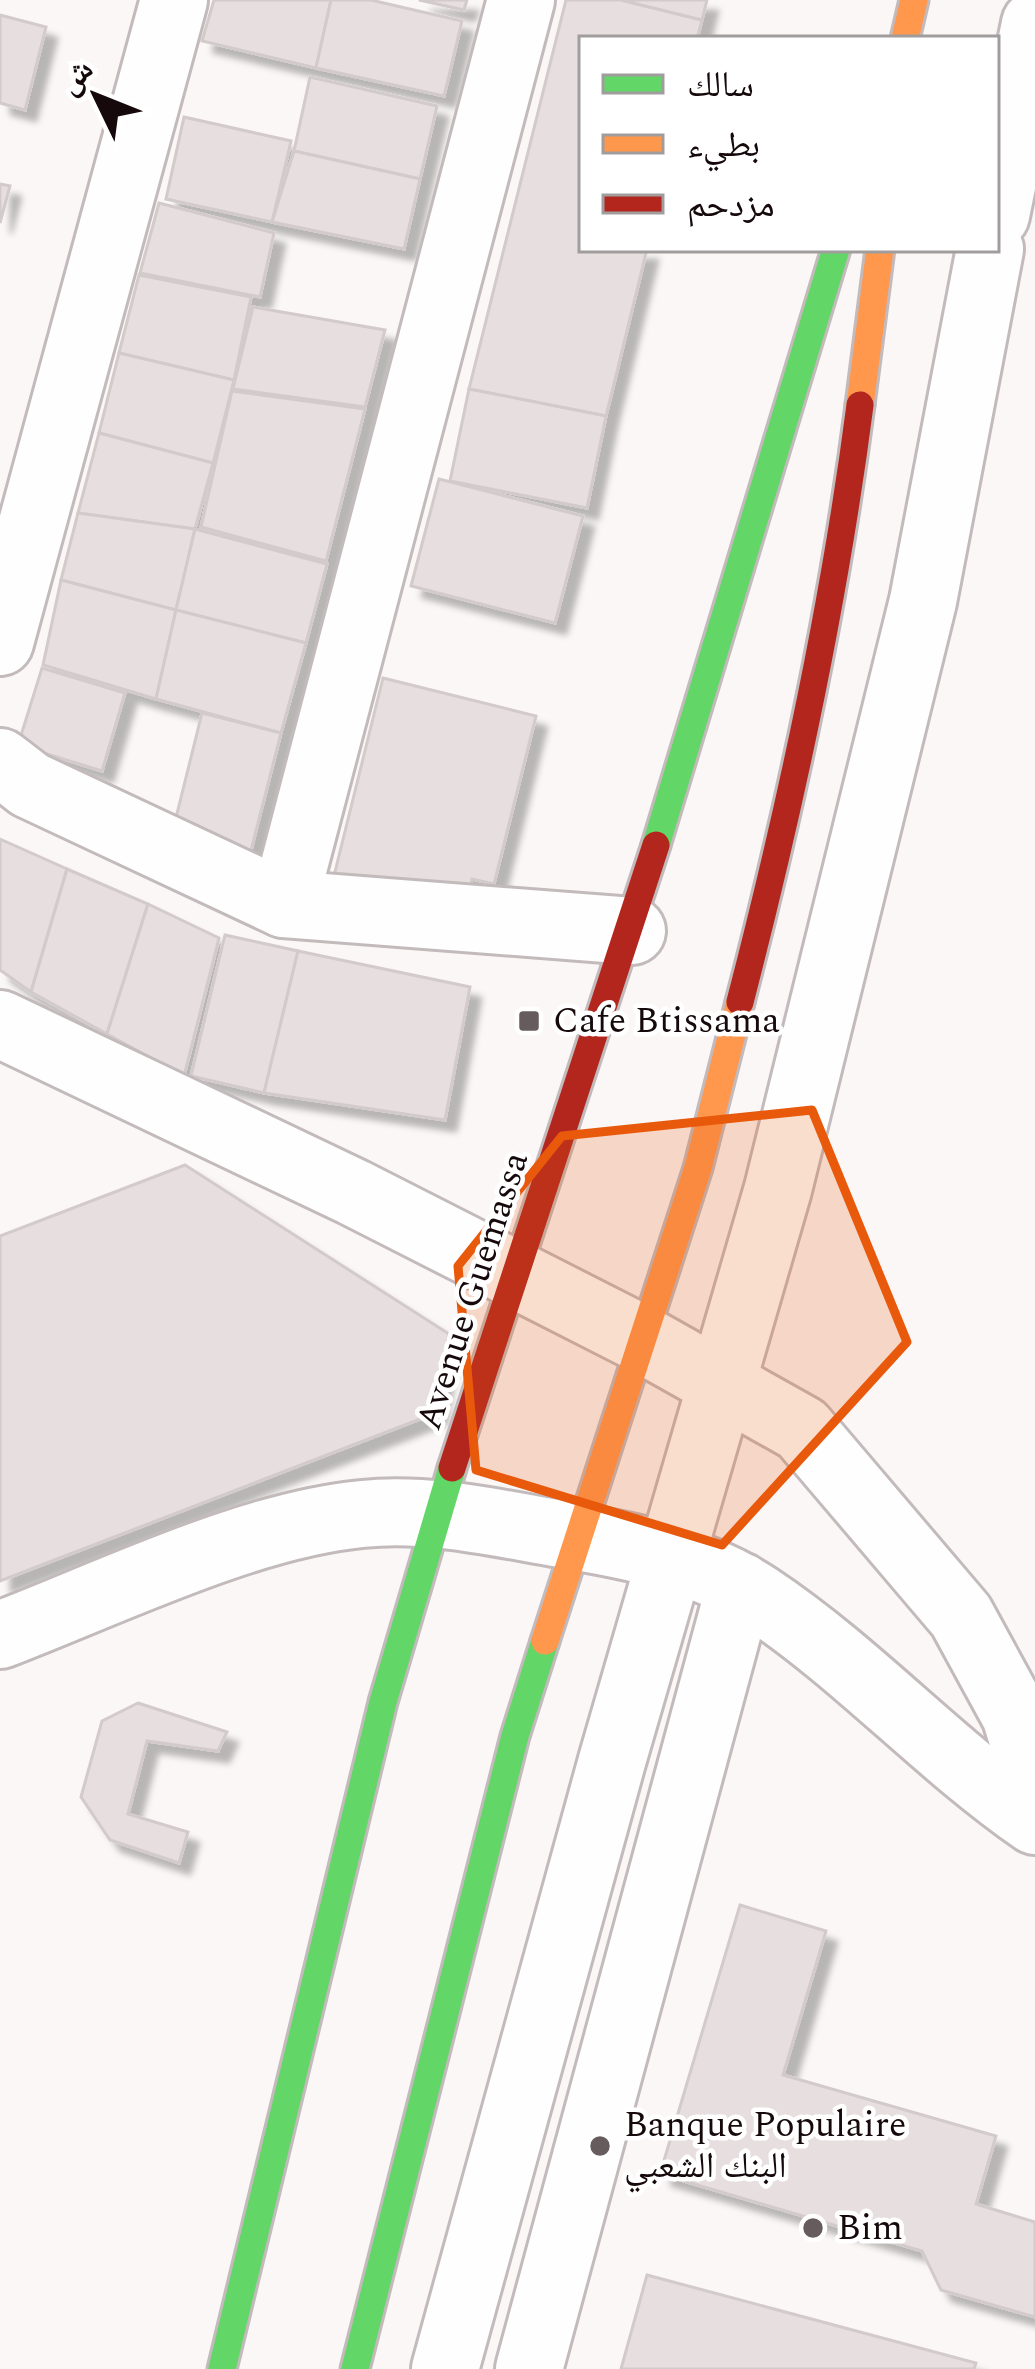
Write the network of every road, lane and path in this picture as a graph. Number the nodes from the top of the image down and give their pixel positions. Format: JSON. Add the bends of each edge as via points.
{"nodes":[{"id":1,"x":174,"y":0,"type":"edge"},
{"id":2,"x":521,"y":0,"type":"edge"},
{"id":3,"x":914,"y":0,"type":"edge"},
{"id":4,"x":1035,"y":23,"type":"edge"},
{"id":5,"x":906,"y":36,"type":"edge"},
{"id":6,"x":999,"y":200,"type":"edge"},
{"id":7,"x":835,"y":252,"type":"edge"},
{"id":8,"x":880,"y":252,"type":"edge"},
{"id":9,"x":989,"y":252,"type":"edge"},
{"id":10,"x":0,"y":642,"type":"edge"},
{"id":11,"x":0,"y":762,"type":"edge"},
{"id":12,"x":284,"y":904,"type":"junction"},
{"id":13,"x":632,"y":931,"type":"junction"},
{"id":14,"x":0,"y":1024,"type":"edge"},
{"id":15,"x":515,"y":1277,"type":"junction"},
{"id":16,"x":642,"y":1339,"type":"junction"},
{"id":17,"x":722,"y":1382,"type":"junction"},
{"id":18,"x":437,"y":1513,"type":"junction"},
{"id":19,"x":579,"y":1537,"type":"junction"},
{"id":20,"x":671,"y":1554,"type":"junction"},
{"id":21,"x":740,"y":1586,"type":"junction"},
{"id":22,"x":0,"y":1635,"type":"edge"},
{"id":23,"x":1035,"y":1779,"type":"edge"},
{"id":24,"x":1035,"y":1822,"type":"edge"},
{"id":25,"x":222,"y":2369,"type":"edge"},
{"id":26,"x":355,"y":2369,"type":"edge"},
{"id":27,"x":445,"y":2369,"type":"edge"},
{"id":28,"x":529,"y":2369,"type":"edge"}],
"edges":[{"from":1,"to":10,"type":"street"},
{"from":2,"to":12,"type":"street"},
{"from":3,"to":5,"type":"main road"},
{"from":4,"to":6,"type":"street"},
{"from":7,"to":13,"type":"main road","name":"Avenue Guemassa"},
{"from":8,"to":16,"type":"main road","via":[[844,527],[788,816],[698,1168]]},
{"from":9,"to":17,"type":"street","via":[[923,601],[863,857]]},
{"from":11,"to":12,"type":"street","via":[[30,785]]},
{"from":12,"to":13,"type":"street"},
{"from":13,"to":15,"type":"main road","name":"Avenue Guemassa"},
{"from":14,"to":15,"type":"street"},
{"from":15,"to":16,"type":"street"},
{"from":15,"to":18,"type":"main road","name":"Avenue Guemassa"},
{"from":16,"to":17,"type":"street"},
{"from":16,"to":19,"type":"main road"},
{"from":17,"to":20,"type":"street"},
{"from":17,"to":23,"type":"street","via":[[802,1429],[962,1616],[1015,1715]]},
{"from":18,"to":19,"type":"street"},
{"from":18,"to":22,"type":"street","via":[[299,1523]]},
{"from":18,"to":25,"type":"main road","name":"Avenue Guemassa","via":[[383,1702]]},
{"from":19,"to":20,"type":"street"},
{"from":19,"to":26,"type":"main road","via":[[515,1736]]},
{"from":20,"to":21,"type":"street"},
{"from":20,"to":27,"type":"street"},
{"from":21,"to":24,"type":"street","via":[[821,1641],[963,1771]]},
{"from":21,"to":28,"type":"street"}]}
